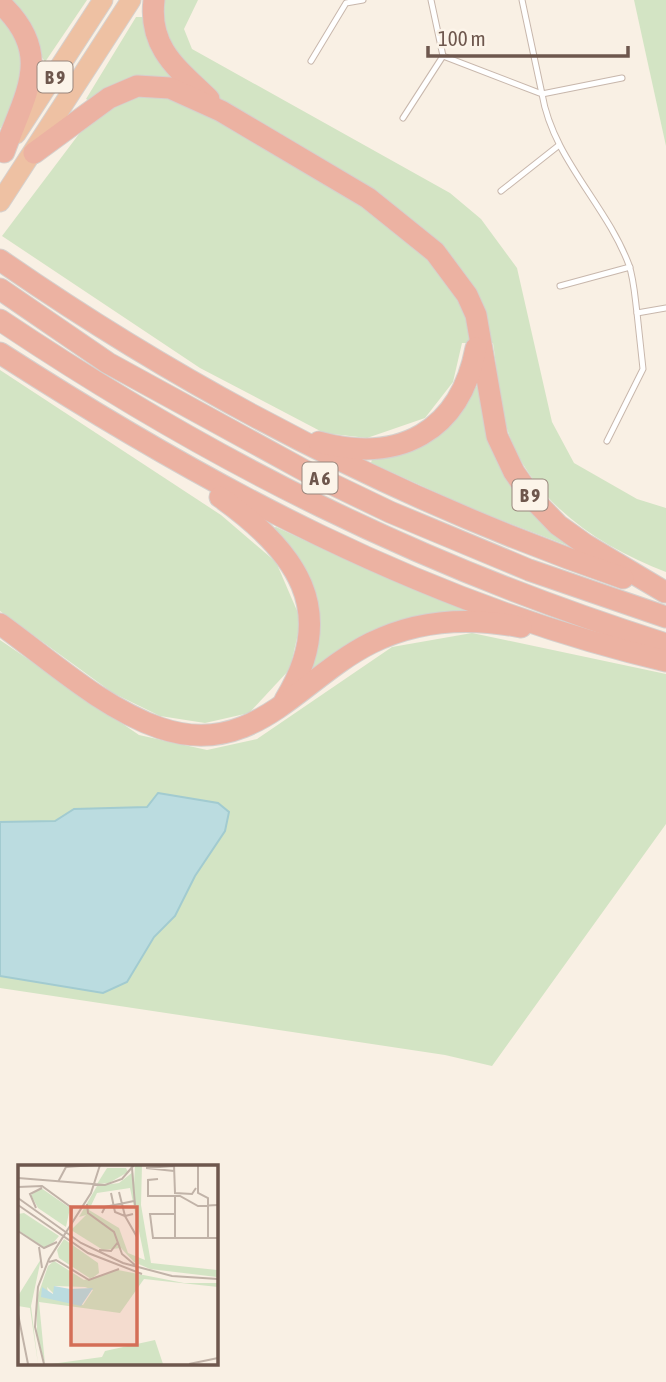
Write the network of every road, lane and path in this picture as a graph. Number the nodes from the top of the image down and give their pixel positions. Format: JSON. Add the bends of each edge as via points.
{"nodes":[{"id":1,"x":103,"y":0,"type":"edge"},
{"id":2,"x":131,"y":0,"type":"edge"},
{"id":3,"x":154,"y":0,"type":"edge"},
{"id":4,"x":363,"y":0,"type":"edge"},
{"id":5,"x":431,"y":0,"type":"edge"},
{"id":6,"x":522,"y":0,"type":"edge"},
{"id":7,"x":346,"y":2,"type":"edge"},
{"id":8,"x":0,"y":3,"type":"edge"},
{"id":9,"x":443,"y":55,"type":"junction"},
{"id":10,"x":311,"y":61,"type":"dead end"},
{"id":11,"x":622,"y":78,"type":"dead end"},
{"id":12,"x":541,"y":94,"type":"junction"},
{"id":13,"x":221,"y":111,"type":"junction"},
{"id":14,"x":403,"y":118,"type":"dead end"},
{"id":15,"x":558,"y":146,"type":"junction"},
{"id":16,"x":34,"y":153,"type":"junction"},
{"id":17,"x":2,"y":155,"type":"edge"},
{"id":18,"x":501,"y":191,"type":"dead end"},
{"id":19,"x":0,"y":202,"type":"edge"},
{"id":20,"x":0,"y":260,"type":"edge"},
{"id":21,"x":630,"y":267,"type":"junction"},
{"id":22,"x":560,"y":286,"type":"dead end"},
{"id":23,"x":0,"y":289,"type":"edge"},
{"id":24,"x":666,"y":308,"type":"edge"},
{"id":25,"x":637,"y":313,"type":"junction"},
{"id":26,"x":0,"y":320,"type":"edge"},
{"id":27,"x":478,"y":339,"type":"junction"},
{"id":28,"x":0,"y":353,"type":"edge"},
{"id":29,"x":280,"y":431,"type":"junction"},
{"id":30,"x":607,"y":441,"type":"dead end"},
{"id":31,"x":174,"y":461,"type":"junction"},
{"id":32,"x":666,"y":592,"type":"edge"},
{"id":33,"x":666,"y":617,"type":"edge"},
{"id":34,"x":0,"y":624,"type":"edge"},
{"id":35,"x":575,"y":635,"type":"junction"},
{"id":36,"x":666,"y":644,"type":"edge"},
{"id":37,"x":666,"y":661,"type":"edge"},
{"id":38,"x":281,"y":706,"type":"junction"}],
"edges":[{"from":1,"to":17,"type":"highway","number":"B 9"},
{"from":2,"to":16,"type":"highway","number":"B 9"},
{"from":3,"to":13,"type":"highway","via":[[152,20],[158,42],[175,66]]},
{"from":4,"to":7,"type":"lane"},
{"from":5,"to":9,"type":"lane"},
{"from":6,"to":12,"type":"lane"},
{"from":7,"to":10,"type":"lane"},
{"from":8,"to":17,"type":"highway","number":"B 9","via":[[23,31],[34,64]]},
{"from":9,"to":12,"type":"lane"},
{"from":9,"to":14,"type":"lane"},
{"from":11,"to":12,"type":"lane"},
{"from":12,"to":15,"type":"lane"},
{"from":13,"to":16,"type":"highway","via":[[170,88],[137,86],[109,98]]},
{"from":13,"to":27,"type":"highway","via":[[368,198],[418,237],[467,295]]},
{"from":15,"to":18,"type":"lane"},
{"from":15,"to":21,"type":"lane"},
{"from":16,"to":19,"type":"highway","number":"B 9"},
{"from":20,"to":29,"type":"highway","via":[[125,344]]},
{"from":21,"to":22,"type":"lane"},
{"from":21,"to":25,"type":"lane"},
{"from":23,"to":33,"type":"highway","number":"A 6","via":[[108,363],[309,473],[529,570]]},
{"from":24,"to":25,"type":"lane"},
{"from":25,"to":30,"type":"lane","via":[[643,369]]},
{"from":26,"to":36,"type":"highway","number":"A 6","via":[[102,388],[304,499],[493,584]]},
{"from":27,"to":29,"type":"highway","number":"A 6","via":[[472,370],[459,399],[432,429],[407,442],[364,450]]},
{"from":27,"to":32,"type":"highway","number":"B 9","via":[[497,436],[533,499],[586,545]]},
{"from":28,"to":31,"type":"highway"},
{"from":29,"to":32,"type":"highway","via":[[486,526]]},
{"from":31,"to":35,"type":"highway","via":[[398,571]]},
{"from":31,"to":38,"type":"highway","via":[[257,526],[288,561],[302,586],[310,612],[308,653]]},
{"from":34,"to":38,"type":"highway","via":[[121,709],[160,728],[212,736],[253,724]]},
{"from":35,"to":37,"type":"highway"},
{"from":35,"to":38,"type":"highway","via":[[472,620],[418,626],[359,650]]}]}
